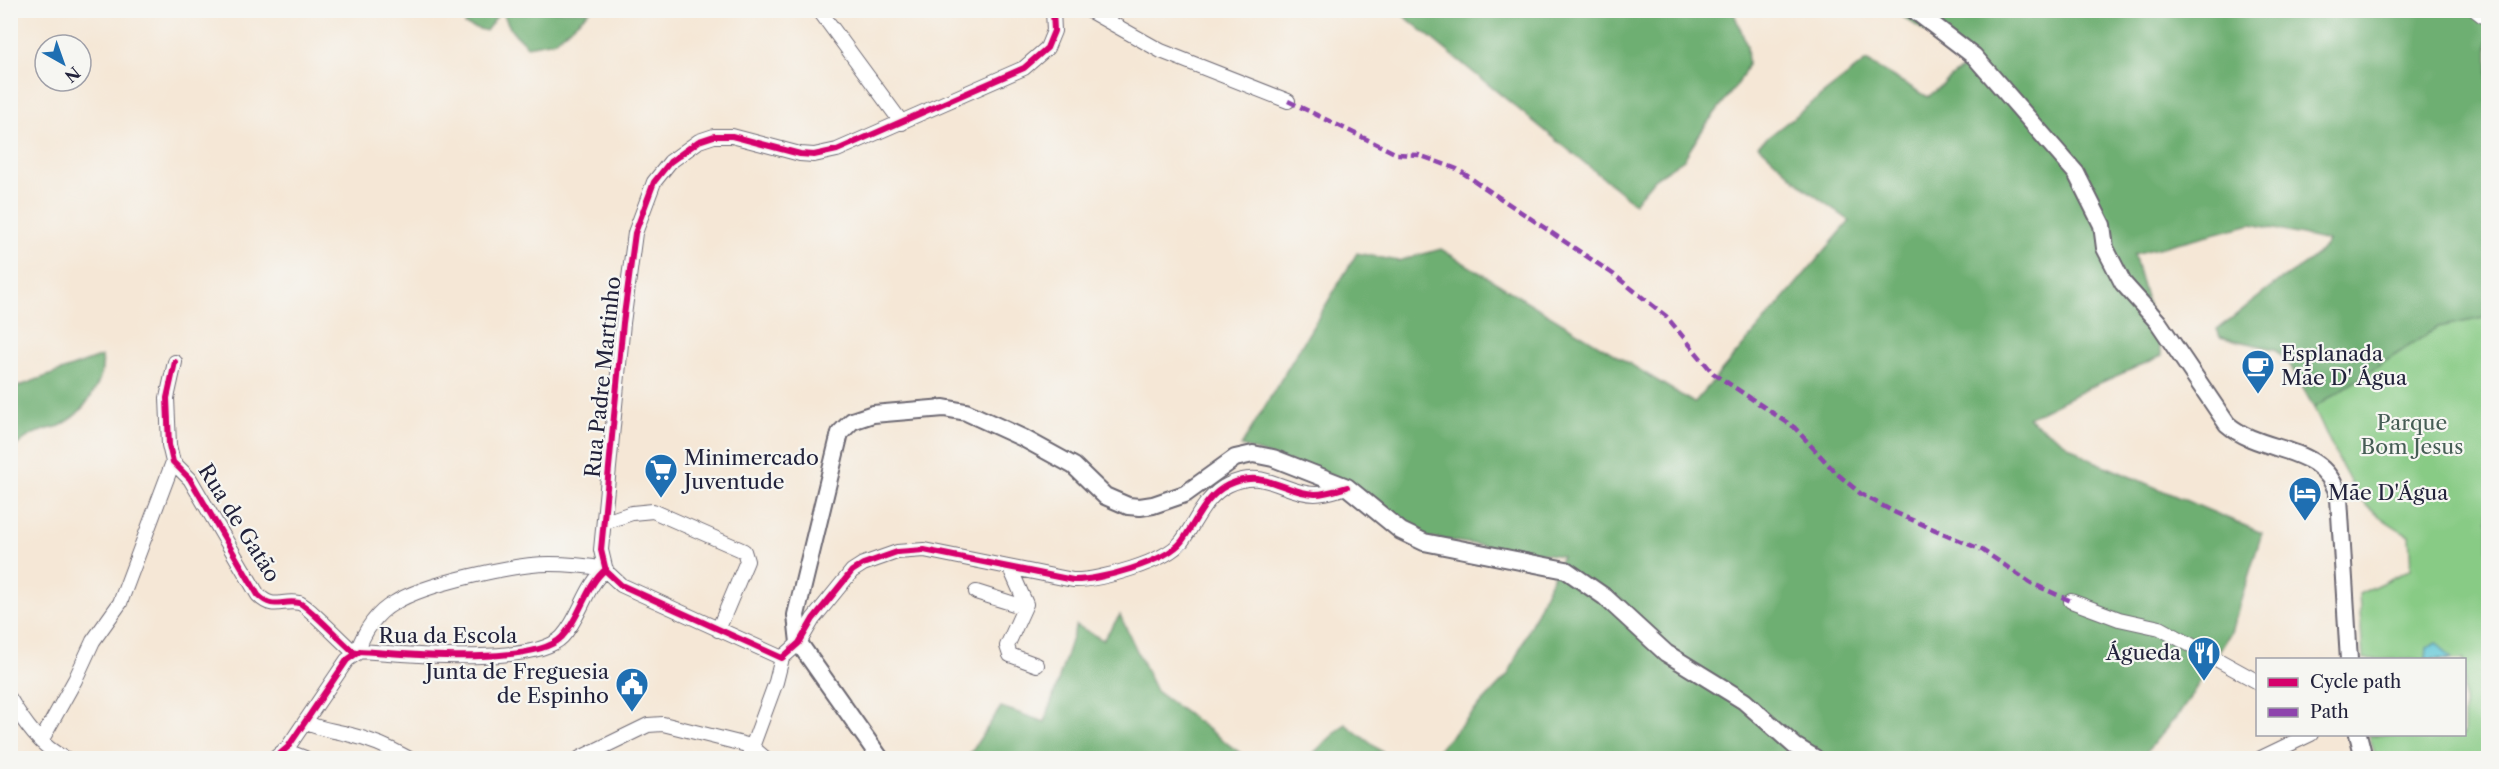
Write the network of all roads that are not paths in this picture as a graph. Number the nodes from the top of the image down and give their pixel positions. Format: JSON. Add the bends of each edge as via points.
{"nodes":[{"id":1,"x":819,"y":10,"type":"edge"},
{"id":2,"x":1053,"y":10,"type":"edge"},
{"id":3,"x":1088,"y":10,"type":"edge"},
{"id":4,"x":1914,"y":10,"type":"edge"},
{"id":5,"x":2475,"y":10,"type":"edge"},
{"id":6,"x":2488,"y":20,"type":"edge"},
{"id":7,"x":1288,"y":101,"type":"dead end"},
{"id":8,"x":902,"y":123,"type":"junction"},
{"id":9,"x":175,"y":362,"type":"dead end"},
{"id":10,"x":173,"y":462,"type":"junction"},
{"id":11,"x":1347,"y":487,"type":"junction"},
{"id":12,"x":604,"y":522,"type":"junction"},
{"id":13,"x":1010,"y":568,"type":"junction"},
{"id":14,"x":606,"y":569,"type":"junction"},
{"id":15,"x":976,"y":592,"type":"dead end"},
{"id":16,"x":2071,"y":601,"type":"dead end"},
{"id":17,"x":1024,"y":607,"type":"junction"},
{"id":18,"x":718,"y":630,"type":"junction"},
{"id":19,"x":799,"y":643,"type":"junction"},
{"id":20,"x":356,"y":654,"type":"junction"},
{"id":21,"x":782,"y":658,"type":"junction"},
{"id":22,"x":2349,"y":658,"type":"edge"},
{"id":23,"x":1038,"y":665,"type":"dead end"},
{"id":24,"x":2256,"y":681,"type":"edge"},
{"id":25,"x":10,"y":699,"type":"edge"},
{"id":26,"x":305,"y":722,"type":"junction"},
{"id":27,"x":2310,"y":736,"type":"edge"},
{"id":28,"x":2358,"y":736,"type":"edge"},
{"id":29,"x":41,"y":741,"type":"junction"},
{"id":30,"x":750,"y":752,"type":"edge"},
{"id":31,"x":279,"y":754,"type":"edge"},
{"id":32,"x":64,"y":759,"type":"edge"},
{"id":33,"x":304,"y":759,"type":"edge"},
{"id":34,"x":408,"y":759,"type":"edge"},
{"id":35,"x":580,"y":759,"type":"edge"},
{"id":36,"x":765,"y":759,"type":"edge"},
{"id":37,"x":880,"y":759,"type":"edge"},
{"id":38,"x":1815,"y":759,"type":"edge"},
{"id":39,"x":2261,"y":759,"type":"edge"},
{"id":40,"x":2364,"y":759,"type":"edge"}],
"edges":[{"from":1,"to":8,"type":"street"},
{"from":2,"to":8,"type":"street","name":"Rua Padre Martinho","via":[[1054,32],[1037,59]]},
{"from":3,"to":7,"type":"street","via":[[1161,51]]},
{"from":4,"to":22,"type":"main road","via":[[1974,56],[2076,173],[2102,225],[2105,248],[2123,283],[2158,322],[2218,414],[2240,434],[2310,459],[2333,481],[2339,498]]},
{"from":5,"to":6,"type":"street"},
{"from":8,"to":12,"type":"street","name":"Rua Padre Martinho","via":[[837,150],[814,155],[732,136],[714,136],[699,141],[670,162],[654,182],[635,233]]},
{"from":9,"to":10,"type":"street","name":"Rua de Gatão","via":[[167,398]]},
{"from":10,"to":20,"type":"street","name":"Rua de Gatão","via":[[190,479],[258,595],[272,604],[299,603],[310,609]]},
{"from":10,"to":29,"type":"street","via":[[120,603],[93,641]]},
{"from":11,"to":13,"type":"street","via":[[1315,494],[1264,479],[1240,480],[1209,500],[1173,550],[1104,578],[1073,580]]},
{"from":11,"to":19,"type":"main road","via":[[1274,458],[1253,454],[1222,465],[1185,494],[1153,505],[1128,506],[1105,496],[1074,466],[966,412],[944,408],[873,414],[852,421],[840,433],[796,615]]},
{"from":11,"to":38,"type":"main road","via":[[1401,531],[1424,542],[1566,570],[1605,597],[1666,653],[1744,701]]},
{"from":12,"to":14,"type":"street","name":"Rua Padre Martinho","via":[[602,550]]},
{"from":12,"to":18,"type":"street","via":[[653,511],[744,551],[747,561]]},
{"from":13,"to":17,"type":"street"},
{"from":13,"to":19,"type":"street","via":[[910,549],[862,564],[841,583]]},
{"from":14,"to":18,"type":"street","via":[[621,585]]},
{"from":14,"to":20,"type":"street","via":[[525,566],[423,589],[393,603],[372,622]]},
{"from":14,"to":20,"type":"street","name":"Rua da Escola","via":[[597,576],[582,608],[561,638],[528,653]]},
{"from":15,"to":17,"type":"street"},
{"from":16,"to":24,"type":"street","via":[[2119,619],[2160,628]]},
{"from":17,"to":23,"type":"street","via":[[1007,646],[1010,655]]},
{"from":18,"to":21,"type":"street"},
{"from":19,"to":21,"type":"street"},
{"from":19,"to":37,"type":"main road"},
{"from":20,"to":26,"type":"street","via":[[347,660]]},
{"from":21,"to":30,"type":"street"},
{"from":25,"to":29,"type":"street"},
{"from":26,"to":31,"type":"street"},
{"from":26,"to":34,"type":"street","via":[[319,729],[378,742]]},
{"from":27,"to":39,"type":"street"},
{"from":28,"to":40,"type":"main road"},
{"from":29,"to":32,"type":"street"},
{"from":30,"to":35,"type":"street","via":[[663,724],[648,725]]},
{"from":30,"to":36,"type":"street"},
{"from":31,"to":33,"type":"street"}]}
